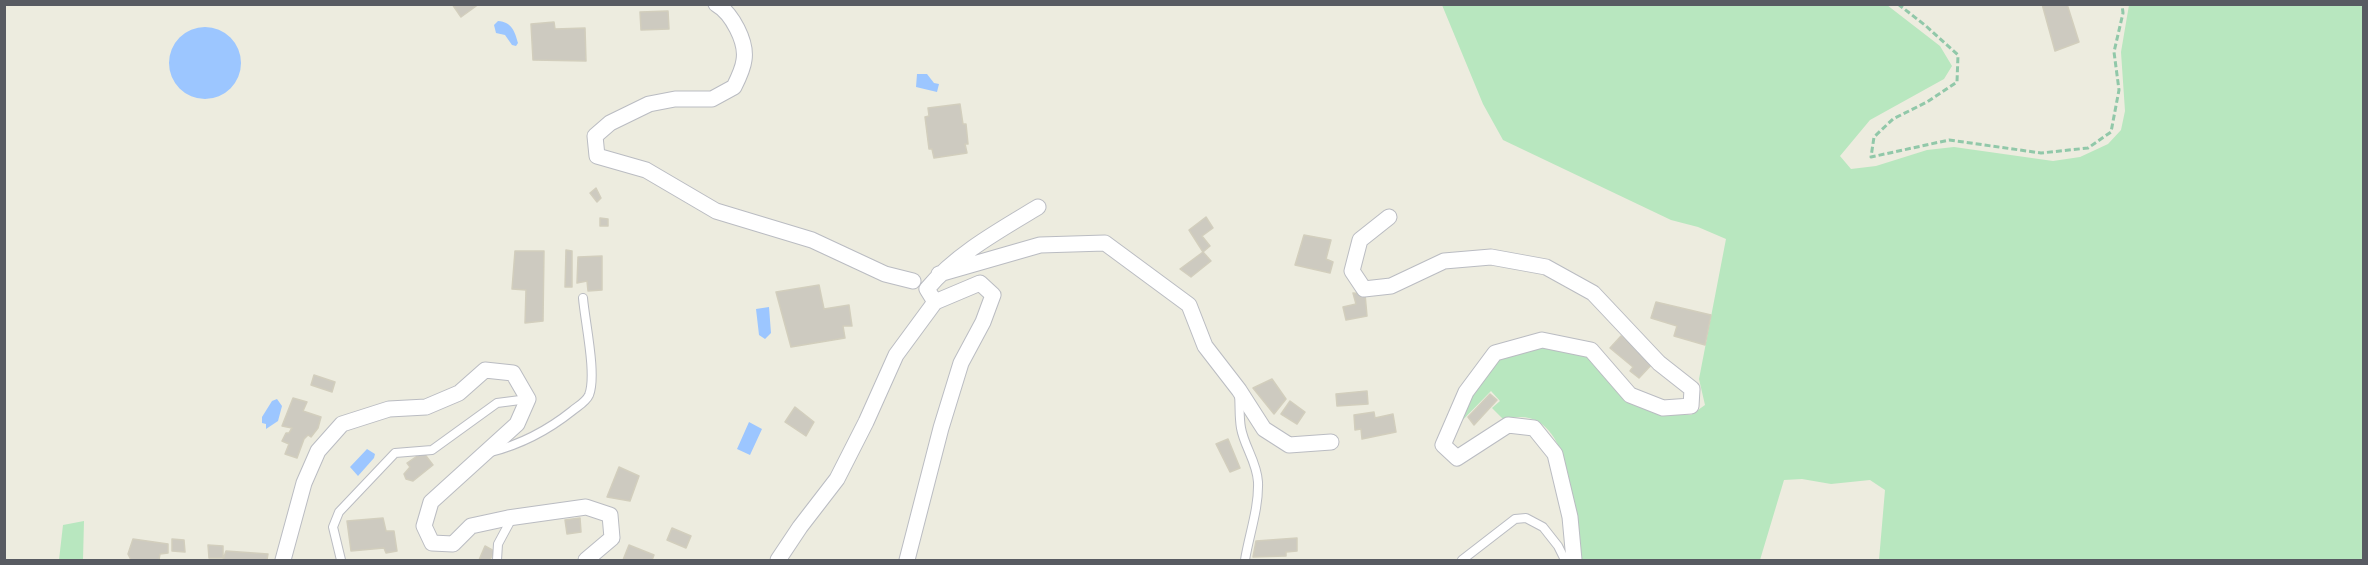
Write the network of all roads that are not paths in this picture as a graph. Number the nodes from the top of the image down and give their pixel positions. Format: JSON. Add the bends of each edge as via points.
{"nodes":[{"id":1,"x":716,"y":4,"type":"edge"},
{"id":2,"x":1038,"y":207,"type":"dead end"},
{"id":3,"x":1389,"y":217,"type":"dead end"},
{"id":4,"x":939,"y":274,"type":"junction"},
{"id":5,"x":913,"y":282,"type":"joint"},
{"id":6,"x":931,"y":295,"type":"junction"},
{"id":7,"x":583,"y":298,"type":"dead end"},
{"id":8,"x":1239,"y":390,"type":"junction"},
{"id":9,"x":528,"y":399,"type":"junction"},
{"id":10,"x":1331,"y":442,"type":"dead end"},
{"id":11,"x":484,"y":454,"type":"junction"},
{"id":12,"x":513,"y":517,"type":"junction"},
{"id":13,"x":284,"y":561,"type":"edge"},
{"id":14,"x":341,"y":561,"type":"edge"},
{"id":15,"x":497,"y":561,"type":"edge"},
{"id":16,"x":586,"y":561,"type":"edge"},
{"id":17,"x":778,"y":561,"type":"edge"},
{"id":18,"x":907,"y":561,"type":"edge"},
{"id":19,"x":1245,"y":561,"type":"edge"},
{"id":20,"x":1462,"y":561,"type":"edge"},
{"id":21,"x":1565,"y":561,"type":"edge"},
{"id":22,"x":1574,"y":561,"type":"edge"}],
"edges":[{"from":1,"to":5,"type":"street","via":[[725,9],[738,28],[745,59],[734,87],[712,99],[649,104],[610,123],[595,136],[597,156],[646,170],[716,211],[812,240],[885,274]]},
{"from":2,"to":4,"type":"street"},
{"from":3,"to":22,"type":"street","via":[[1360,240],[1352,271],[1364,289],[1391,286],[1444,261],[1491,257],[1546,267],[1593,293],[1659,363],[1692,389],[1691,406],[1663,408],[1630,395],[1591,350],[1542,340],[1495,353],[1466,392],[1443,445],[1457,458],[1508,425],[1534,428],[1555,454],[1570,517]]},
{"from":4,"to":6,"type":"street"},
{"from":4,"to":8,"type":"street","via":[[1040,245],[1105,243],[1189,305],[1205,346]]},
{"from":5,"to":6,"type":"lane"},
{"from":6,"to":17,"type":"street","via":[[896,355],[837,479]]},
{"from":6,"to":18,"type":"street","via":[[980,283],[993,295],[961,363]]},
{"from":7,"to":11,"type":"lane","via":[[590,369],[588,396],[530,440]]},
{"from":8,"to":10,"type":"street","via":[[1264,429],[1289,445]]},
{"from":8,"to":19,"type":"lane","via":[[1241,429],[1258,480]]},
{"from":9,"to":11,"type":"street","via":[[517,424]]},
{"from":9,"to":13,"type":"street","via":[[513,374],[485,370],[459,393],[426,408],[389,409],[342,424],[318,451],[304,483]]},
{"from":9,"to":14,"type":"lane","via":[[498,403],[432,450],[395,453],[339,513],[333,527]]},
{"from":11,"to":12,"type":"street","via":[[431,502],[424,526],[432,543],[453,544],[471,526]]},
{"from":12,"to":15,"type":"lane","via":[[498,544]]},
{"from":12,"to":16,"type":"street","via":[[586,507],[610,515],[612,538]]},
{"from":20,"to":21,"type":"lane","via":[[1515,519],[1526,518],[1543,527]]}]}
